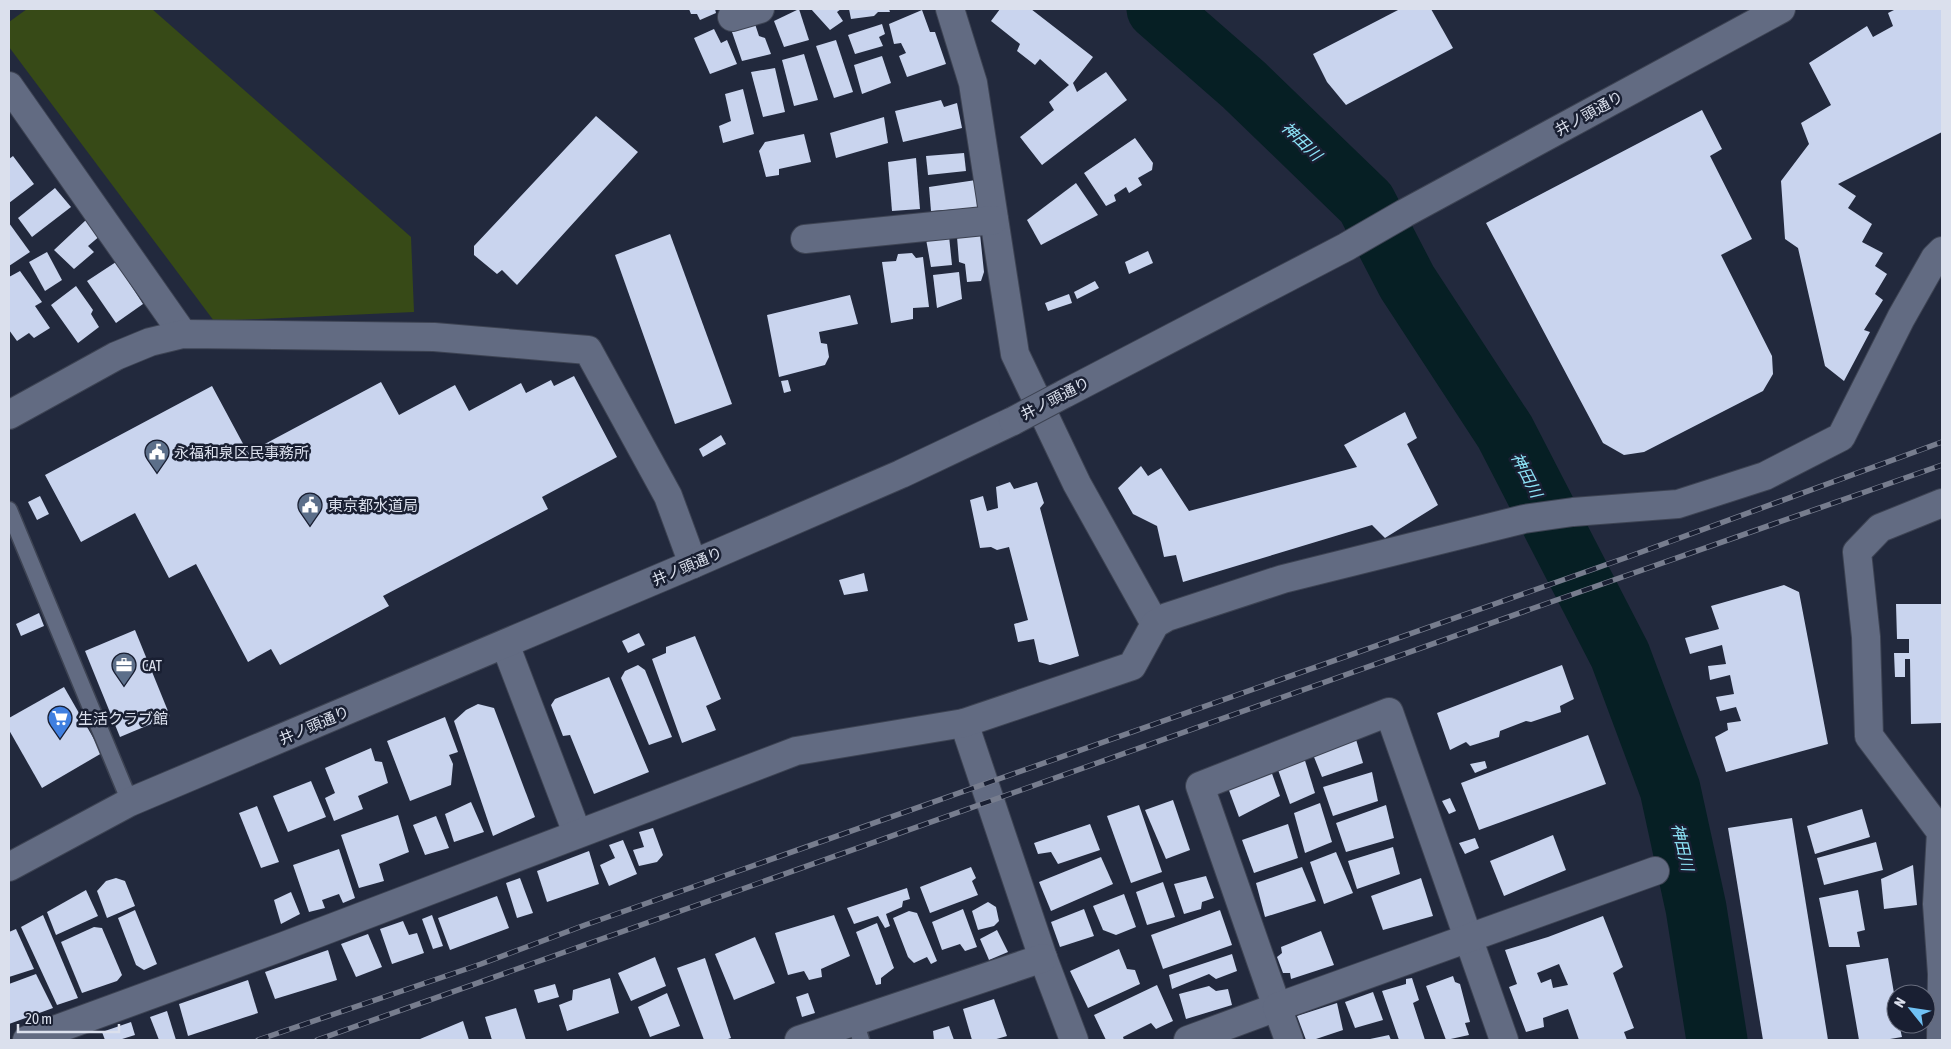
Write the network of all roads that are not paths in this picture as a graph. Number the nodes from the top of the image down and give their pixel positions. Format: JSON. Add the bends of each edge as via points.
{"nodes":[{"id":1,"x":760,"y":9,"type":"edge"},
{"id":2,"x":950,"y":9,"type":"edge"},
{"id":3,"x":1781,"y":9,"type":"edge"},
{"id":4,"x":732,"y":17,"type":"dead end"},
{"id":5,"x":9,"y":86,"type":"edge"},
{"id":6,"x":994,"y":220,"type":"junction"},
{"id":7,"x":805,"y":239,"type":"dead end"},
{"id":8,"x":1942,"y":251,"type":"edge"},
{"id":9,"x":183,"y":334,"type":"junction"},
{"id":10,"x":9,"y":416,"type":"edge"},
{"id":11,"x":1942,"y":503,"type":"edge"},
{"id":12,"x":9,"y":510,"type":"edge"},
{"id":13,"x":693,"y":564,"type":"junction"},
{"id":14,"x":1155,"y":624,"type":"junction"},
{"id":15,"x":504,"y":644,"type":"junction"},
{"id":16,"x":964,"y":723,"type":"junction"},
{"id":17,"x":130,"y":802,"type":"junction"},
{"id":18,"x":578,"y":833,"type":"junction"},
{"id":19,"x":9,"y":867,"type":"edge"},
{"id":20,"x":1655,"y":871,"type":"dead end"},
{"id":21,"x":1467,"y":937,"type":"junction"},
{"id":22,"x":1043,"y":958,"type":"junction"},
{"id":23,"x":1277,"y":1007,"type":"junction"},
{"id":24,"x":1941,"y":1025,"type":"edge"},
{"id":25,"x":858,"y":1031,"type":"edge"},
{"id":26,"x":26,"y":1040,"type":"edge"},
{"id":27,"x":799,"y":1040,"type":"edge"},
{"id":28,"x":1074,"y":1040,"type":"edge"},
{"id":29,"x":1188,"y":1040,"type":"edge"},
{"id":30,"x":1289,"y":1040,"type":"edge"},
{"id":31,"x":1504,"y":1040,"type":"edge"}],
"edges":[{"from":1,"to":4,"type":"street"},
{"from":2,"to":6,"type":"street","via":[[973,83]]},
{"from":3,"to":13,"type":"street","name":"井ノ頭通り","bridge":true,"via":[[1354,242],[1064,394],[900,474]]},
{"from":5,"to":9,"type":"street"},
{"from":6,"to":7,"type":"street"},
{"from":6,"to":14,"type":"street","via":[[1015,354],[1077,484]]},
{"from":8,"to":14,"type":"street","via":[[1934,258],[1901,318],[1841,437],[1765,476],[1678,504],[1524,519],[1283,579],[1167,617]]},
{"from":9,"to":10,"type":"street","via":[[150,342],[116,356]]},
{"from":9,"to":13,"type":"street","via":[[434,337],[588,350],[668,496]]},
{"from":11,"to":24,"type":"street","via":[[1880,528],[1857,552],[1866,637],[1869,736],[1941,832],[1938,904]]},
{"from":12,"to":17,"type":"lane"},
{"from":13,"to":15,"type":"street","name":"井ノ頭通り"},
{"from":14,"to":16,"type":"street","via":[[1132,666]]},
{"from":15,"to":17,"type":"street","name":"井ノ頭通り"},
{"from":15,"to":18,"type":"street"},
{"from":16,"to":18,"type":"street","via":[[796,751]]},
{"from":16,"to":22,"type":"street"},
{"from":17,"to":19,"type":"street","name":"井ノ頭通り"},
{"from":18,"to":26,"type":"street","via":[[284,946]]},
{"from":20,"to":21,"type":"street"},
{"from":21,"to":23,"type":"street"},
{"from":21,"to":23,"type":"street","via":[[1389,712],[1200,786]]},
{"from":21,"to":31,"type":"street"},
{"from":22,"to":25,"type":"street"},
{"from":22,"to":28,"type":"street"},
{"from":23,"to":29,"type":"street"},
{"from":23,"to":30,"type":"street"},
{"from":25,"to":27,"type":"street"}]}
